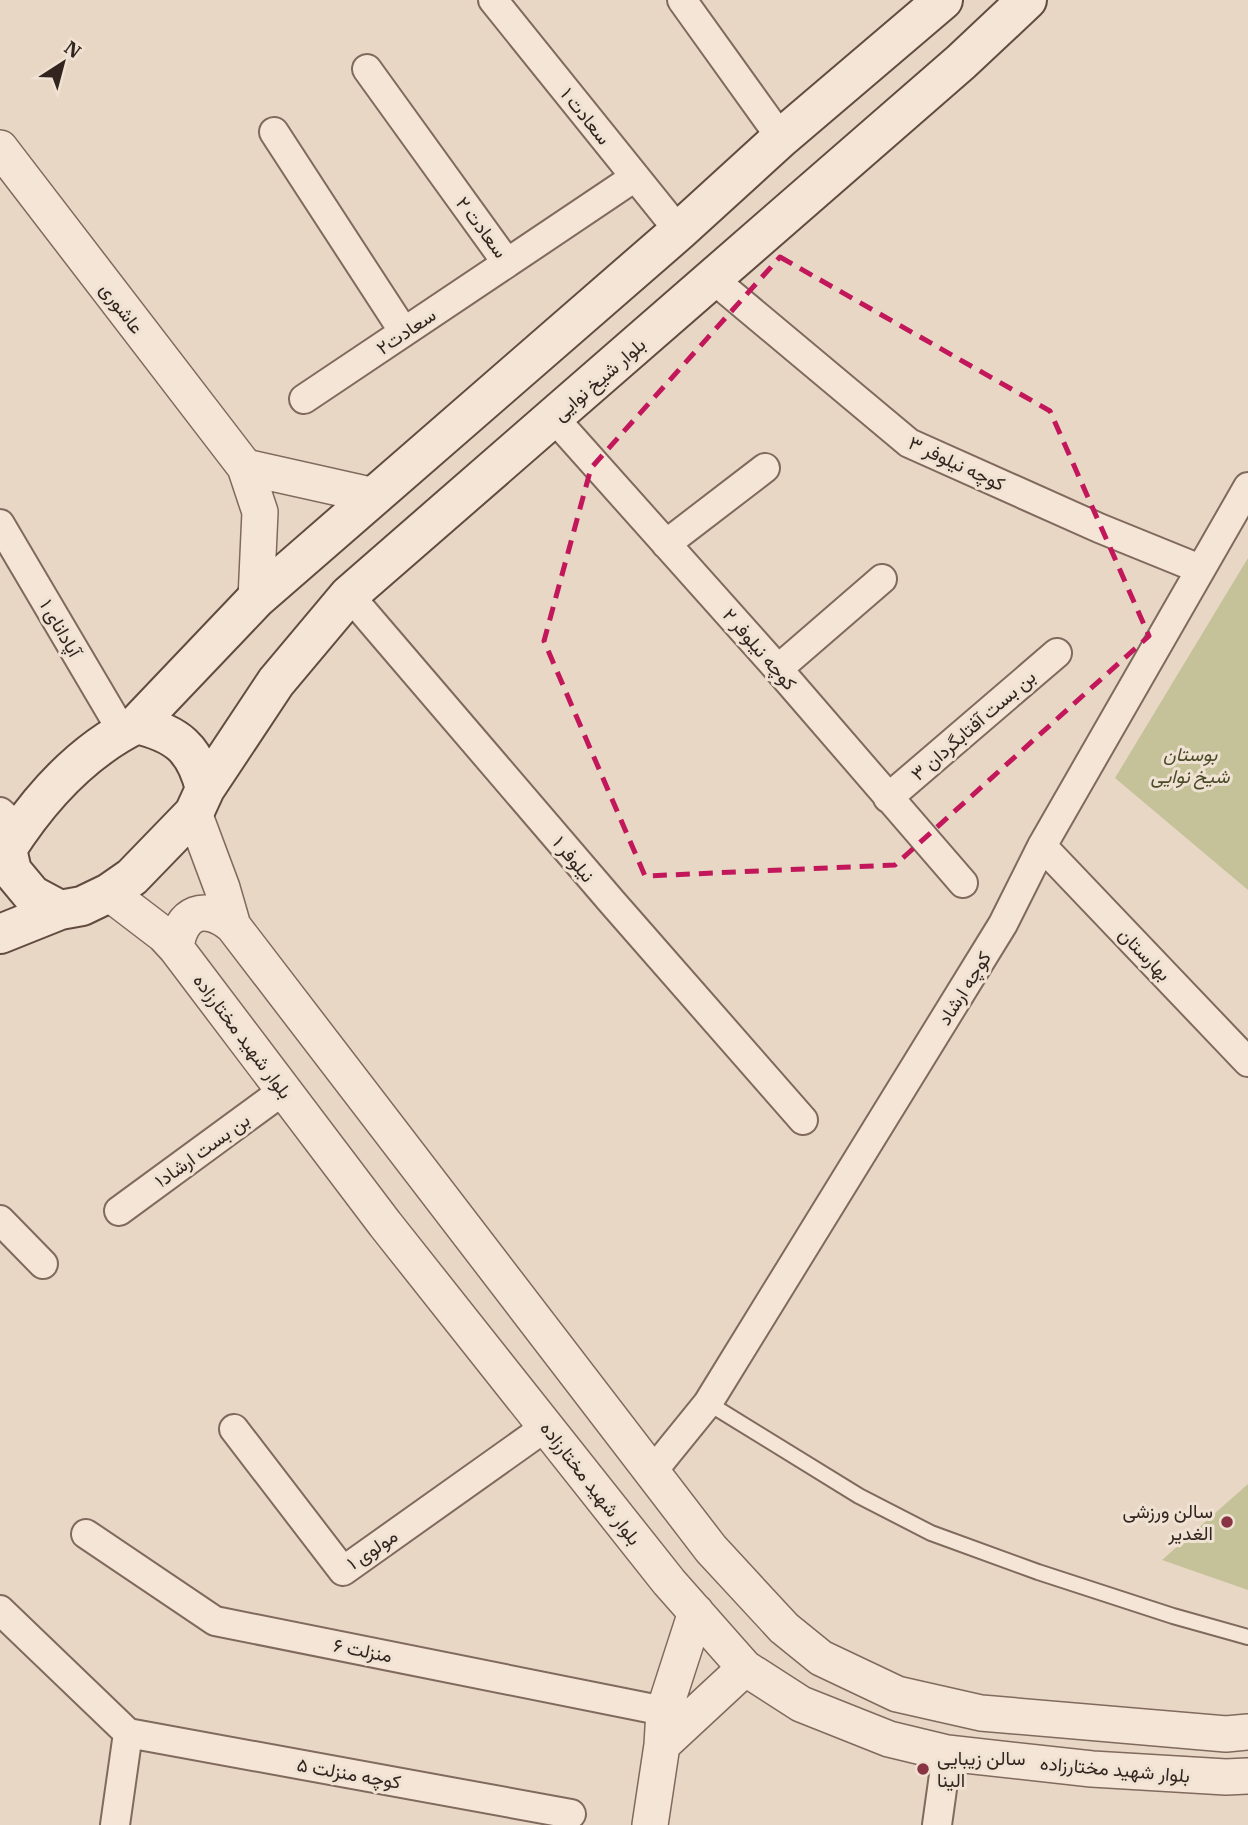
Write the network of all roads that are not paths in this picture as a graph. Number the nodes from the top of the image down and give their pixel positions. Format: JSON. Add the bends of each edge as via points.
{"nodes":[{"id":1,"x":493,"y":0,"type":"edge"},
{"id":2,"x":682,"y":0,"type":"edge"},
{"id":3,"x":943,"y":0,"type":"edge"},
{"id":4,"x":1027,"y":0,"type":"edge"},
{"id":5,"x":367,"y":69,"type":"dead end"},
{"id":6,"x":274,"y":132,"type":"dead end"},
{"id":7,"x":781,"y":138,"type":"junction"},
{"id":8,"x":0,"y":148,"type":"edge"},
{"id":9,"x":635,"y":177,"type":"junction"},
{"id":10,"x":679,"y":231,"type":"junction"},
{"id":11,"x":507,"y":263,"type":"junction"},
{"id":12,"x":713,"y":279,"type":"junction"},
{"id":13,"x":404,"y":332,"type":"junction"},
{"id":14,"x":304,"y":399,"type":"dead end"},
{"id":15,"x":554,"y":418,"type":"junction"},
{"id":16,"x":245,"y":467,"type":"junction"},
{"id":17,"x":765,"y":468,"type":"dead end"},
{"id":18,"x":1248,"y":487,"type":"edge"},
{"id":19,"x":375,"y":496,"type":"junction"},
{"id":20,"x":0,"y":524,"type":"edge"},
{"id":21,"x":666,"y":544,"type":"junction"},
{"id":22,"x":1200,"y":569,"type":"junction"},
{"id":23,"x":883,"y":579,"type":"dead end"},
{"id":24,"x":349,"y":595,"type":"junction"},
{"id":25,"x":256,"y":599,"type":"junction"},
{"id":26,"x":1057,"y":653,"type":"dead end"},
{"id":27,"x":778,"y":669,"type":"junction"},
{"id":28,"x":130,"y":728,"type":"junction"},
{"id":29,"x":888,"y":798,"type":"junction"},
{"id":30,"x":200,"y":801,"type":"junction"},
{"id":31,"x":7,"y":836,"type":"edge"},
{"id":32,"x":1042,"y":846,"type":"junction"},
{"id":33,"x":963,"y":883,"type":"dead end"},
{"id":34,"x":109,"y":893,"type":"junction"},
{"id":35,"x":60,"y":910,"type":"junction"},
{"id":36,"x":233,"y":926,"type":"junction"},
{"id":37,"x":0,"y":934,"type":"edge"},
{"id":38,"x":176,"y":948,"type":"junction"},
{"id":39,"x":1248,"y":1062,"type":"edge"},
{"id":40,"x":284,"y":1090,"type":"junction"},
{"id":41,"x":803,"y":1120,"type":"dead end"},
{"id":42,"x":119,"y":1211,"type":"dead end"},
{"id":43,"x":0,"y":1220,"type":"edge"},
{"id":44,"x":43,"y":1265,"type":"dead end"},
{"id":45,"x":708,"y":1404,"type":"junction"},
{"id":46,"x":547,"y":1426,"type":"junction"},
{"id":47,"x":233,"y":1429,"type":"dead end"},
{"id":48,"x":652,"y":1472,"type":"junction"},
{"id":49,"x":86,"y":1534,"type":"dead end"},
{"id":50,"x":0,"y":1610,"type":"edge"},
{"id":51,"x":696,"y":1612,"type":"junction"},
{"id":52,"x":1248,"y":1637,"type":"edge"},
{"id":53,"x":745,"y":1668,"type":"junction"},
{"id":54,"x":664,"y":1711,"type":"junction"},
{"id":55,"x":1248,"y":1732,"type":"edge"},
{"id":56,"x":128,"y":1733,"type":"junction"},
{"id":57,"x":662,"y":1745,"type":"junction"},
{"id":58,"x":947,"y":1754,"type":"junction"},
{"id":59,"x":1248,"y":1776,"type":"edge"},
{"id":60,"x":571,"y":1814,"type":"dead end"},
{"id":61,"x":115,"y":1825,"type":"edge"},
{"id":62,"x":650,"y":1825,"type":"edge"},
{"id":63,"x":937,"y":1825,"type":"edge"}],
"edges":[{"from":1,"to":9,"type":"street","name":"سعادت ۱"},
{"from":2,"to":7,"type":"street"},
{"from":3,"to":7,"type":"main road"},
{"from":4,"to":12,"type":"main road","name":"بلوار شیخ نوایی"},
{"from":5,"to":11,"type":"street","name":"سعادت ۲"},
{"from":6,"to":13,"type":"street"},
{"from":7,"to":10,"type":"main road"},
{"from":8,"to":16,"type":"street","name":"عاشوری"},
{"from":9,"to":10,"type":"street","name":"سعادت ۱"},
{"from":9,"to":11,"type":"street","name":"سعادت ۲"},
{"from":10,"to":19,"type":"main road"},
{"from":11,"to":13,"type":"street","name":"سعادت۲"},
{"from":12,"to":15,"type":"main road","name":"بلوار شیخ نوایی"},
{"from":12,"to":22,"type":"street","name":"کوچه نیلوفر ۳","via":[[909,443]]},
{"from":13,"to":14,"type":"street","name":"سعادت۲"},
{"from":15,"to":21,"type":"street","name":"کوچه نیلوفر ۲"},
{"from":15,"to":24,"type":"main road","name":"بلوار شیخ نوایی"},
{"from":16,"to":19,"type":"street"},
{"from":16,"to":25,"type":"street","name":"عاشوری","via":[[260,512]]},
{"from":17,"to":21,"type":"street"},
{"from":18,"to":22,"type":"street","name":"کوچه ارشاد"},
{"from":19,"to":25,"type":"main road"},
{"from":20,"to":28,"type":"street","name":"آپادانای ۱"},
{"from":21,"to":27,"type":"street","name":"کوچه نیلوفر ۲"},
{"from":22,"to":32,"type":"street","name":"کوچه ارشاد"},
{"from":23,"to":27,"type":"street"},
{"from":24,"to":30,"type":"main road","name":"بلوار شیخ نوایی","via":[[276,682]]},
{"from":24,"to":41,"type":"street","name":"۱ نیلوفر"},
{"from":25,"to":28,"type":"main road"},
{"from":26,"to":29,"type":"street","name":"بن بست آفتابگردان ۳"},
{"from":27,"to":29,"type":"street","name":"کوچه نیلوفر ۲"},
{"from":28,"to":30,"type":"main road","via":[[163,731],[183,746],[200,769]]},
{"from":28,"to":31,"type":"main road","via":[[71,769]]},
{"from":29,"to":33,"type":"street","name":"کوچه نیلوفر ۲"},
{"from":30,"to":34,"type":"main road","name":"بلوار شیخ نوایی","via":[[132,877]]},
{"from":30,"to":36,"type":"street"},
{"from":31,"to":35,"type":"main road","via":[[12,871],[32,895]]},
{"from":32,"to":39,"type":"street","name":"بهارستان"},
{"from":32,"to":45,"type":"street","name":"کوچه ارشاد","via":[[998,933]]},
{"from":34,"to":35,"type":"main road","name":"بلوار شیخ نوایی"},
{"from":34,"to":38,"type":"street","name":"بلوار شهید مختارزاده"},
{"from":35,"to":37,"type":"main road"},
{"from":36,"to":38,"type":"street","via":[[220,915],[203,912],[188,919],[178,932]]},
{"from":36,"to":48,"type":"street"},
{"from":38,"to":40,"type":"street","name":"بلوار شهید مختارزاده"},
{"from":40,"to":42,"type":"street","name":"بن بست ارشاد۱"},
{"from":40,"to":46,"type":"street","name":"بلوار شهید مختارزاده"},
{"from":43,"to":44,"type":"street"},
{"from":45,"to":48,"type":"street","name":"کوچه ارشاد"},
{"from":45,"to":52,"type":"lane","via":[[859,1496],[930,1533]]},
{"from":46,"to":47,"type":"street","name":"مولوی ۱","via":[[343,1571]]},
{"from":46,"to":51,"type":"street","name":"بلوار شهید مختارزاده"},
{"from":48,"to":55,"type":"street","via":[[711,1549],[785,1628],[821,1658],[897,1694],[981,1713],[1226,1734]]},
{"from":49,"to":54,"type":"street","name":"منزلت ۶","via":[[215,1621]]},
{"from":50,"to":56,"type":"street"},
{"from":51,"to":53,"type":"street","name":"بلوار شهید مختارزاده"},
{"from":51,"to":54,"type":"street"},
{"from":53,"to":57,"type":"street"},
{"from":53,"to":58,"type":"street","name":"بلوار شهید مختارزاده","via":[[801,1704],[889,1739]]},
{"from":54,"to":57,"type":"street"},
{"from":56,"to":60,"type":"street","name":"کوچه منزلت ۵"},
{"from":56,"to":61,"type":"street"},
{"from":57,"to":62,"type":"street"},
{"from":58,"to":59,"type":"street","name":"بلوار شهید مختارزاده","via":[[1092,1769]]},
{"from":58,"to":63,"type":"street"}]}
